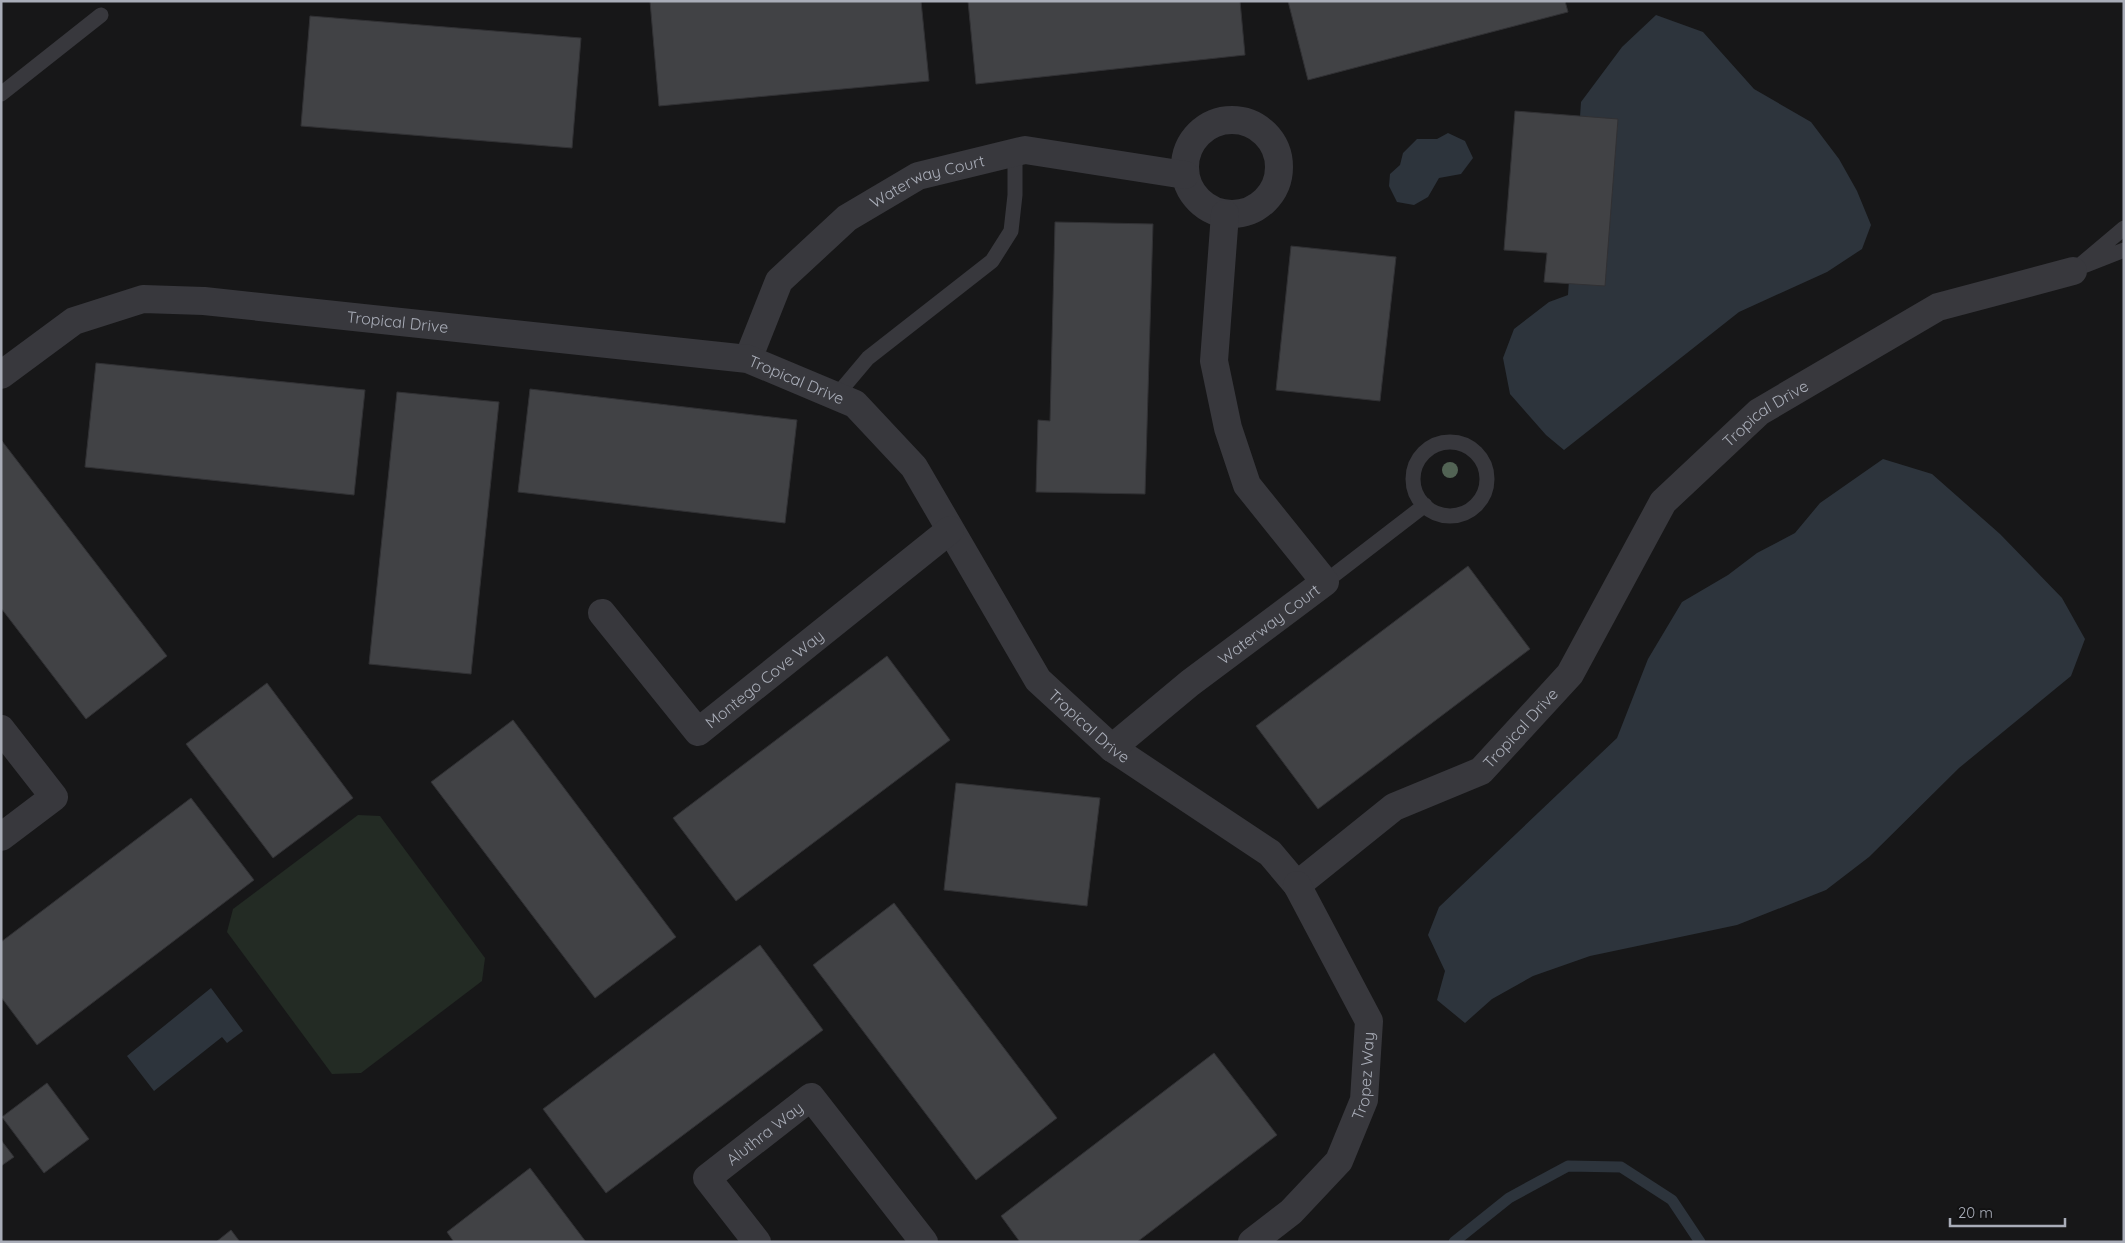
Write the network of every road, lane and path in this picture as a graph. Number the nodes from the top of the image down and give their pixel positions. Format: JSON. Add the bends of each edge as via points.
{"nodes":[{"id":1,"x":102,"y":15,"type":"dead end"},
{"id":2,"x":1,"y":94,"type":"edge"},
{"id":3,"x":1015,"y":153,"type":"junction"},
{"id":4,"x":1185,"y":175,"type":"junction"},
{"id":5,"x":1225,"y":214,"type":"junction"},
{"id":6,"x":2124,"y":228,"type":"edge"},
{"id":7,"x":2124,"y":250,"type":"edge"},
{"id":8,"x":2073,"y":271,"type":"junction"},
{"id":9,"x":748,"y":359,"type":"junction"},
{"id":10,"x":1,"y":375,"type":"edge"},
{"id":11,"x":836,"y":396,"type":"junction"},
{"id":12,"x":1425,"y":506,"type":"junction"},
{"id":13,"x":950,"y":530,"type":"junction"},
{"id":14,"x":1325,"y":582,"type":"junction"},
{"id":15,"x":602,"y":613,"type":"dead end"},
{"id":16,"x":1,"y":729,"type":"edge"},
{"id":17,"x":1112,"y":748,"type":"junction"},
{"id":18,"x":1,"y":837,"type":"edge"},
{"id":19,"x":1297,"y":885,"type":"junction"},
{"id":20,"x":757,"y":1242,"type":"edge"},
{"id":21,"x":924,"y":1242,"type":"edge"},
{"id":22,"x":1252,"y":1242,"type":"edge"}],
"edges":[{"from":1,"to":2,"type":"lane"},
{"from":3,"to":4,"type":"street","name":"Waterway Court","via":[[1025,150]]},
{"from":3,"to":9,"type":"street","name":"Waterway Court","via":[[918,176],[847,218],[780,281]]},
{"from":3,"to":11,"type":"lane","via":[[1016,194],[1011,230],[992,260],[868,358]]},
{"from":4,"to":5,"type":"street","via":[[1201,203]]},
{"from":4,"to":5,"type":"street","via":[[1188,150],[1196,136],[1210,126],[1225,121],[1242,121],[1265,133],[1279,162],[1278,178],[1269,197],[1256,208],[1241,214]]},
{"from":5,"to":14,"type":"street","name":"Waterway Court","via":[[1214,361],[1228,428],[1247,486]]},
{"from":6,"to":8,"type":"lane","name":"Tropical Drive"},
{"from":7,"to":8,"type":"lane","name":"Tropical Drive"},
{"from":8,"to":19,"type":"street","name":"Tropical Drive","via":[[1938,307],[1759,412],[1663,502],[1570,674],[1481,771],[1394,807]]},
{"from":9,"to":10,"type":"street","name":"Tropical Drive","via":[[204,301],[143,299],[74,321]]},
{"from":9,"to":11,"type":"street","name":"Tropical Drive"},
{"from":11,"to":13,"type":"street","name":"Tropical Drive","via":[[854,404],[914,467]]},
{"from":12,"to":12,"type":"lane","via":[[1414,489],[1413,477],[1422,456],[1441,443],[1452,442],[1475,451],[1482,461],[1486,478],[1482,497],[1474,506],[1452,516],[1439,514]]},
{"from":12,"to":14,"type":"lane"},
{"from":13,"to":15,"type":"street","name":"Montego Cove Way","via":[[698,732]]},
{"from":13,"to":17,"type":"street","name":"Tropical Drive","via":[[1038,680]]},
{"from":14,"to":17,"type":"street","name":"Waterway Court","via":[[1190,683]]},
{"from":16,"to":18,"type":"street","via":[[54,797]]},
{"from":17,"to":19,"type":"street","name":"Tropical Drive","via":[[1270,852]]},
{"from":19,"to":22,"type":"street","name":"Tropez Way","via":[[1369,1022],[1364,1100],[1339,1161],[1290,1212]]},
{"from":20,"to":21,"type":"street","name":"Aluthra Way","via":[[707,1178],[811,1097]]}]}
